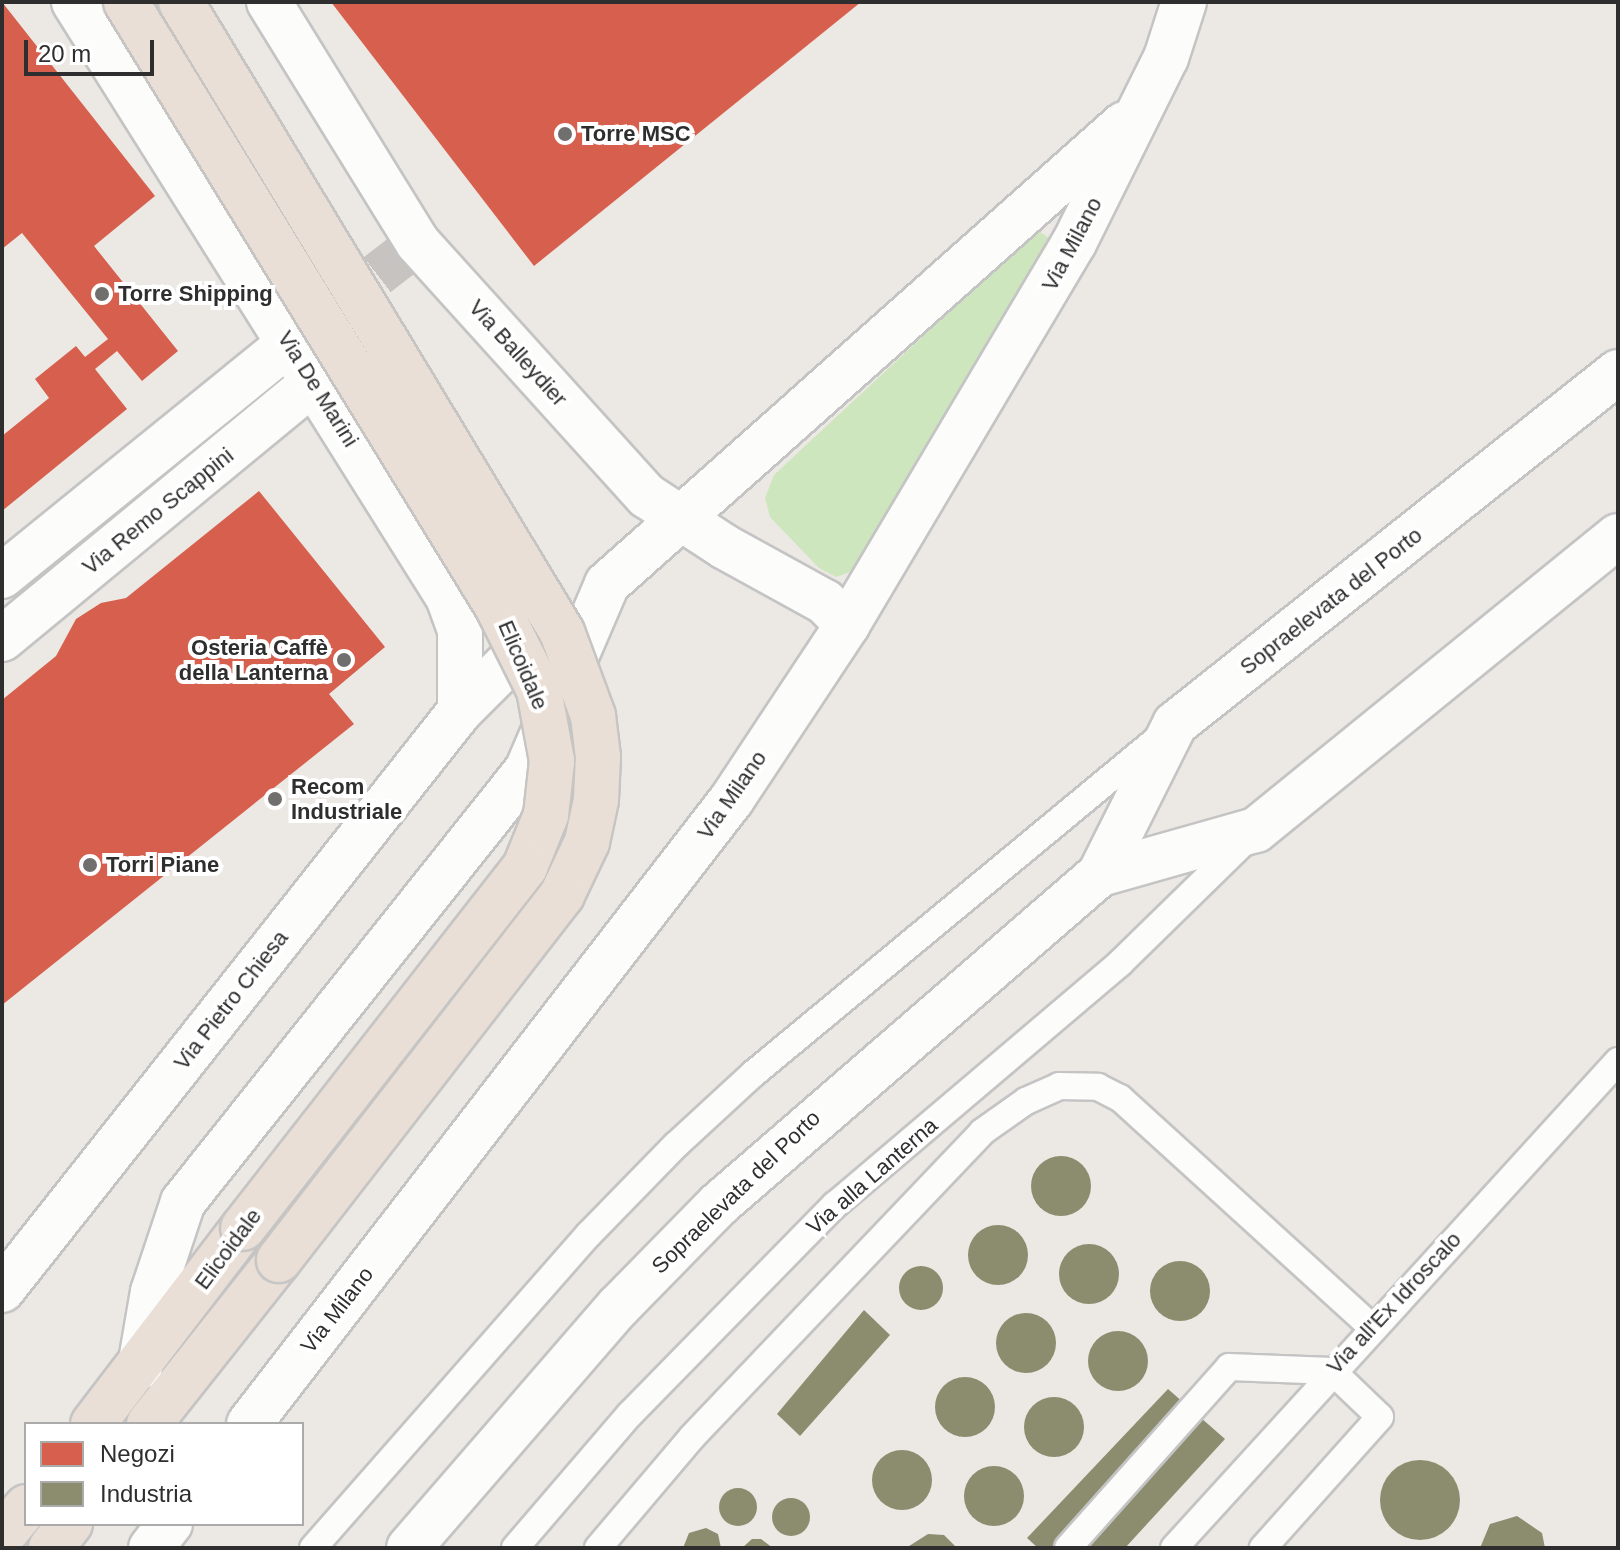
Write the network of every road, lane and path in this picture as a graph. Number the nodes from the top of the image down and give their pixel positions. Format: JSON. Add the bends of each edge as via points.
{"nodes":[{"id":1,"x":74,"y":2,"type":"edge"},
{"id":2,"x":126,"y":2,"type":"edge"},
{"id":3,"x":181,"y":2,"type":"edge"},
{"id":4,"x":269,"y":2,"type":"edge"},
{"id":5,"x":1184,"y":2,"type":"edge"},
{"id":6,"x":1135,"y":114,"type":"junction"},
{"id":7,"x":288,"y":344,"type":"tunnel mouth"},
{"id":8,"x":1618,"y":372,"type":"edge"},
{"id":9,"x":313,"y":383,"type":"junction"},
{"id":10,"x":682,"y":518,"type":"junction"},
{"id":11,"x":1618,"y":536,"type":"edge"},
{"id":12,"x":2,"y":576,"type":"edge"},
{"id":13,"x":847,"y":625,"type":"junction"},
{"id":14,"x":2,"y":639,"type":"edge"},
{"id":15,"x":508,"y":663,"type":"dead end"},
{"id":16,"x":460,"y":711,"type":"junction"},
{"id":17,"x":1175,"y":724,"type":"junction"},
{"id":18,"x":1256,"y":830,"type":"junction"},
{"id":19,"x":1100,"y":874,"type":"junction"},
{"id":20,"x":1618,"y":1061,"type":"edge"},
{"id":21,"x":2,"y":1290,"type":"edge"},
{"id":22,"x":1372,"y":1327,"type":"junction"},
{"id":23,"x":140,"y":1367,"type":"junction"},
{"id":24,"x":1332,"y":1371,"type":"junction"},
{"id":25,"x":95,"y":1422,"type":"edge"},
{"id":26,"x":151,"y":1422,"type":"edge"},
{"id":27,"x":251,"y":1422,"type":"edge"},
{"id":28,"x":24,"y":1509,"type":"edge"},
{"id":29,"x":68,"y":1526,"type":"edge"},
{"id":30,"x":168,"y":1526,"type":"edge"},
{"id":31,"x":2,"y":1536,"type":"edge"},
{"id":32,"x":51,"y":1548,"type":"edge"},
{"id":33,"x":151,"y":1548,"type":"edge"},
{"id":34,"x":313,"y":1548,"type":"edge"},
{"id":35,"x":409,"y":1548,"type":"edge"},
{"id":36,"x":515,"y":1548,"type":"edge"},
{"id":37,"x":598,"y":1548,"type":"edge"},
{"id":38,"x":1068,"y":1548,"type":"edge"},
{"id":39,"x":1174,"y":1548,"type":"edge"},
{"id":40,"x":1263,"y":1548,"type":"edge"}],
"edges":[{"from":1,"to":9,"type":"street","name":"Via De Marini"},
{"from":2,"to":23,"type":"highway","name":"Elicoidale","bridge":true,"via":[[497,606],[539,690],[552,761],[546,815],[525,867]]},
{"from":3,"to":26,"type":"highway","name":"Elicoidale","bridge":true,"via":[[562,632],[593,716],[598,757],[587,842],[562,895]]},
{"from":4,"to":10,"type":"street","name":"Via Balleydier","via":[[418,243],[647,496]]},
{"from":5,"to":6,"type":"street","name":"Via Milano","via":[[1166,58]]},
{"from":6,"to":10,"type":"street","name":"Via Milano"},
{"from":6,"to":13,"type":"street","name":"Via Milano","via":[[1074,243]]},
{"from":7,"to":12,"type":"street"},
{"from":8,"to":17,"type":"street","name":"Sopraelevata del Porto"},
{"from":9,"to":14,"type":"street","name":"Via Remo Scappini"},
{"from":9,"to":16,"type":"street","name":"Via De Marini","via":[[448,597],[460,630]]},
{"from":10,"to":13,"type":"street","name":"Via Balleydier","via":[[825,602]]},
{"from":10,"to":23,"type":"street","name":"Via Milano","via":[[607,584],[527,770],[183,1202],[153,1292]]},
{"from":11,"to":18,"type":"street","name":"Sopraelevata del Porto"},
{"from":13,"to":27,"type":"street","name":"Via Milano","via":[[732,799]]},
{"from":15,"to":16,"type":"street"},
{"from":16,"to":21,"type":"street","name":"Via Pietro Chiesa"},
{"from":17,"to":19,"type":"street","name":"Sopraelevata del Porto"},
{"from":17,"to":34,"type":"lane","via":[[753,1074],[676,1145],[589,1234]]},
{"from":18,"to":19,"type":"street","name":"Sopraelevata del Porto"},
{"from":18,"to":36,"type":"lane","name":"Via alla Lanterna","via":[[1120,963],[835,1205],[630,1414]]},
{"from":19,"to":35,"type":"street","name":"Sopraelevata del Porto","via":[[719,1204],[618,1307]]},
{"from":20,"to":22,"type":"lane","name":"Via all'Ex Idroscalo"},
{"from":22,"to":24,"type":"lane","name":"Via all'Ex Idroscalo"},
{"from":22,"to":37,"type":"lane","via":[[1120,1098],[1098,1087],[1059,1086],[1026,1101],[982,1132],[692,1437]]},
{"from":23,"to":25,"type":"highway","name":"Elicoidale"},
{"from":24,"to":38,"type":"lane","via":[[1229,1367]]},
{"from":24,"to":39,"type":"lane","name":"Via all'Ex Idroscalo"},
{"from":24,"to":40,"type":"lane","via":[[1380,1417]]},
{"from":28,"to":31,"type":"highway"},
{"from":29,"to":32,"type":"highway"},
{"from":30,"to":33,"type":"street"}]}
